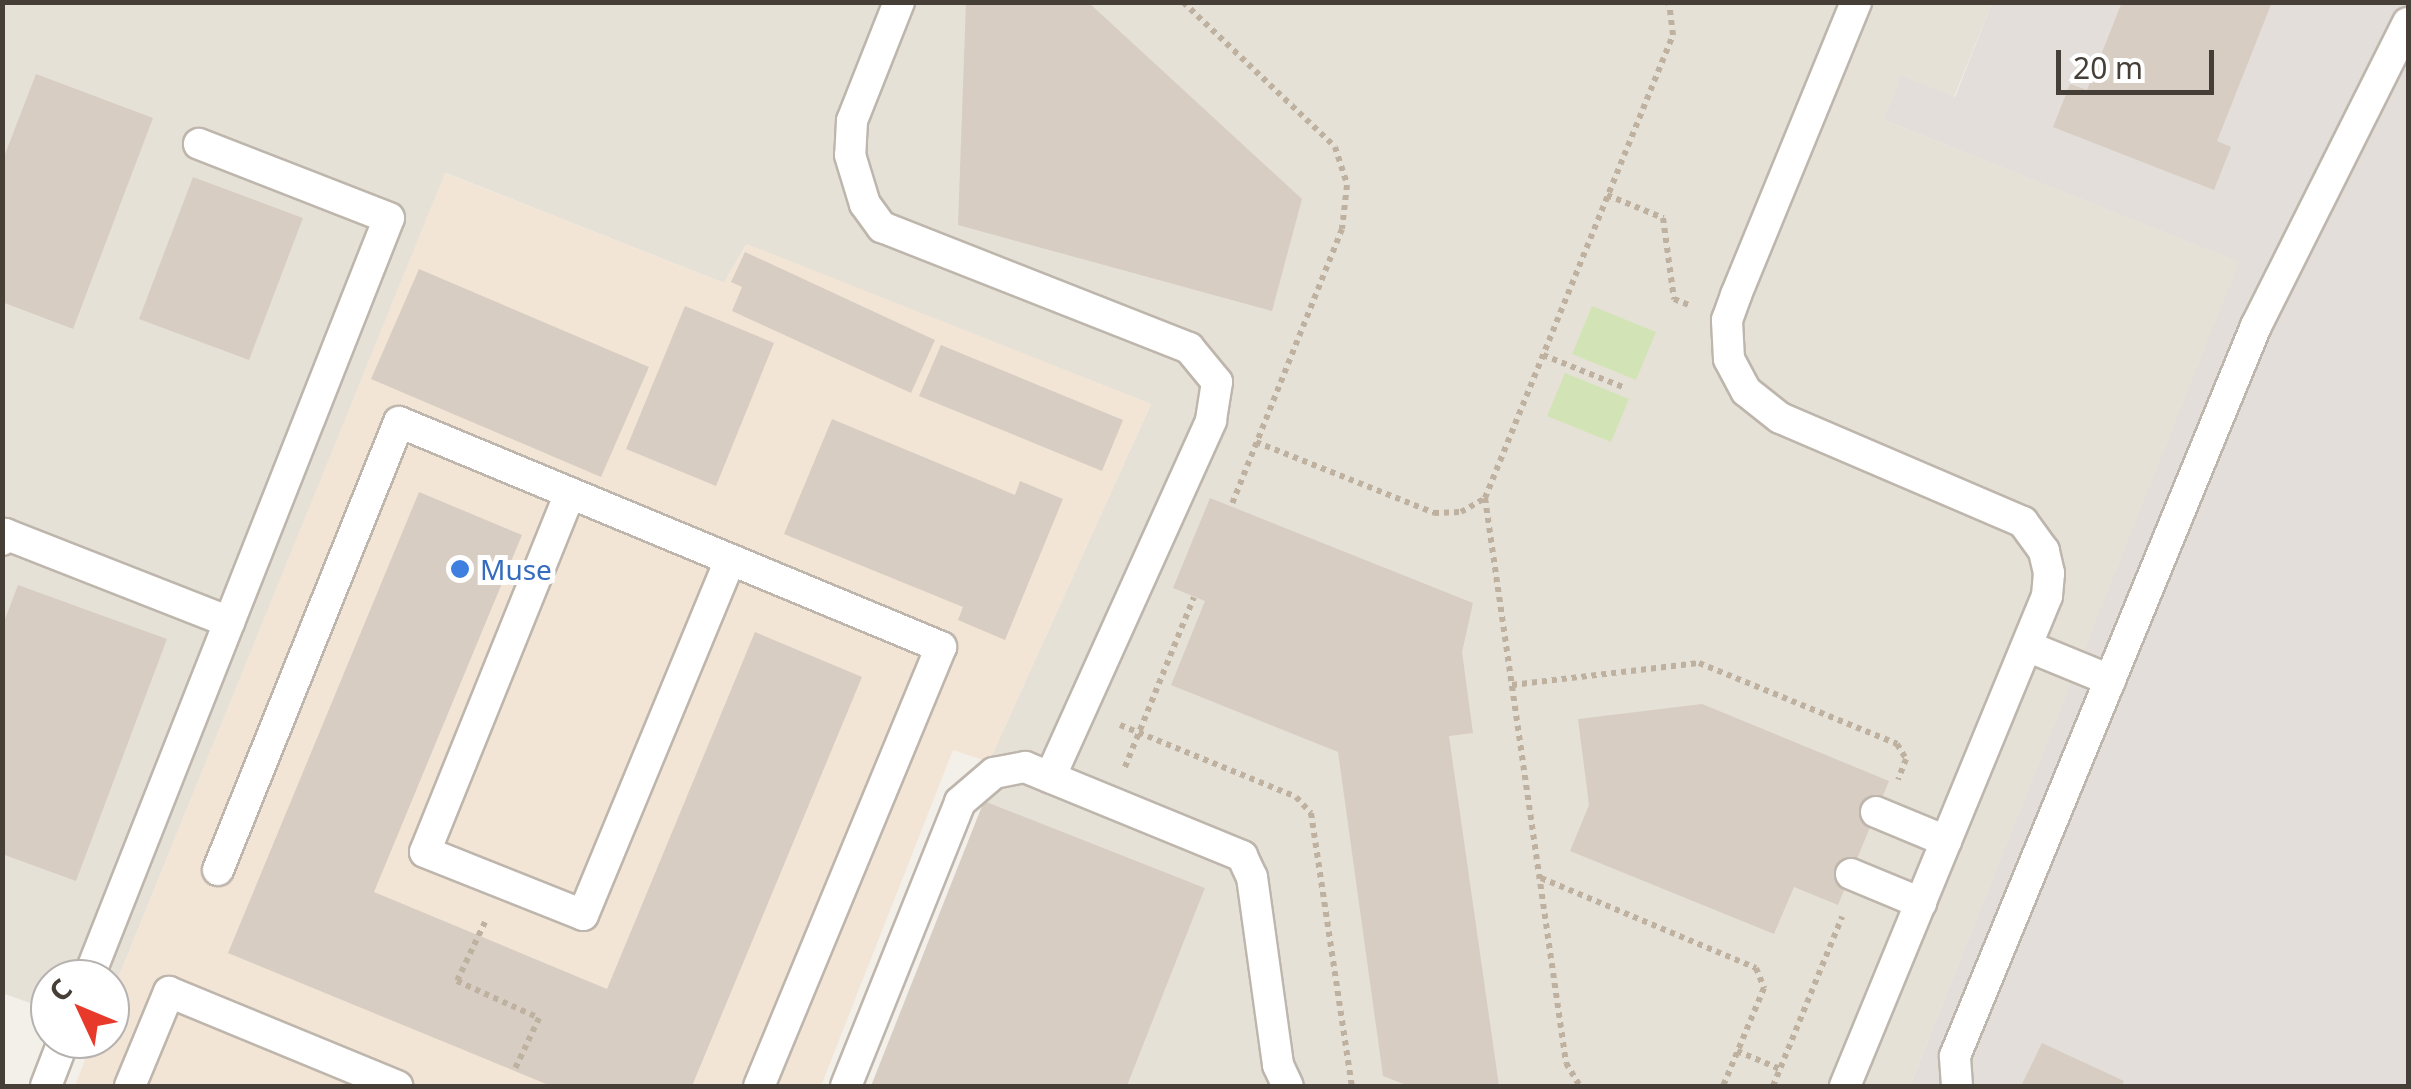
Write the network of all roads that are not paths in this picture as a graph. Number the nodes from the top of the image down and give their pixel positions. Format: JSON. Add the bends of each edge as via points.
{"nodes":[{"id":1,"x":899,"y":2,"type":"edge"},
{"id":2,"x":1856,"y":2,"type":"edge"},
{"id":3,"x":2408,"y":23,"type":"edge"},
{"id":4,"x":200,"y":144,"type":"dead end"},
{"id":5,"x":570,"y":493,"type":"junction"},
{"id":6,"x":2,"y":540,"type":"edge"},
{"id":7,"x":730,"y":560,"type":"junction"},
{"id":8,"x":229,"y":622,"type":"junction"},
{"id":9,"x":2027,"y":646,"type":"junction"},
{"id":10,"x":2110,"y":680,"type":"junction"},
{"id":11,"x":1050,"y":777,"type":"junction"},
{"id":12,"x":1876,"y":812,"type":"dead end"},
{"id":13,"x":1946,"y":841,"type":"junction"},
{"id":14,"x":218,"y":870,"type":"dead end"},
{"id":15,"x":1850,"y":874,"type":"dead end"},
{"id":16,"x":1920,"y":903,"type":"junction"},
{"id":17,"x":96,"y":959,"type":"edge"},
{"id":18,"x":56,"y":1059,"type":"edge"},
{"id":19,"x":46,"y":1086,"type":"edge"},
{"id":20,"x":130,"y":1086,"type":"edge"},
{"id":21,"x":397,"y":1086,"type":"edge"},
{"id":22,"x":758,"y":1086,"type":"edge"},
{"id":23,"x":846,"y":1086,"type":"edge"},
{"id":24,"x":1288,"y":1086,"type":"edge"},
{"id":25,"x":1845,"y":1086,"type":"edge"},
{"id":26,"x":1958,"y":1086,"type":"edge"}],
"edges":[{"from":1,"to":11,"type":"lane","via":[[851,138],[855,182],[882,227],[1189,348],[1217,382],[1211,422]]},
{"from":2,"to":9,"type":"lane","via":[[1736,294],[1727,320],[1729,358],[1746,391],[1780,418],[2023,522],[2044,551],[2049,573]]},
{"from":3,"to":10,"type":"lane","via":[[2256,326]]},
{"from":4,"to":8,"type":"lane","via":[[389,218]]},
{"from":5,"to":7,"type":"lane"},
{"from":5,"to":7,"type":"lane","via":[[425,852],[583,915]]},
{"from":5,"to":14,"type":"lane","via":[[399,422]]},
{"from":6,"to":8,"type":"lane","via":[[5,534]]},
{"from":7,"to":22,"type":"lane","via":[[941,648]]},
{"from":8,"to":17,"type":"lane"},
{"from":9,"to":10,"type":"lane"},
{"from":9,"to":13,"type":"lane"},
{"from":10,"to":26,"type":"lane","via":[[1956,1056]]},
{"from":11,"to":23,"type":"lane","via":[[1008,768],[983,779],[960,802]]},
{"from":11,"to":24,"type":"lane","via":[[1246,860],[1278,1066]]},
{"from":12,"to":13,"type":"lane"},
{"from":13,"to":16,"type":"lane"},
{"from":15,"to":16,"type":"lane"},
{"from":16,"to":25,"type":"lane"},
{"from":18,"to":19,"type":"lane"},
{"from":20,"to":21,"type":"lane","via":[[168,992]]}]}
